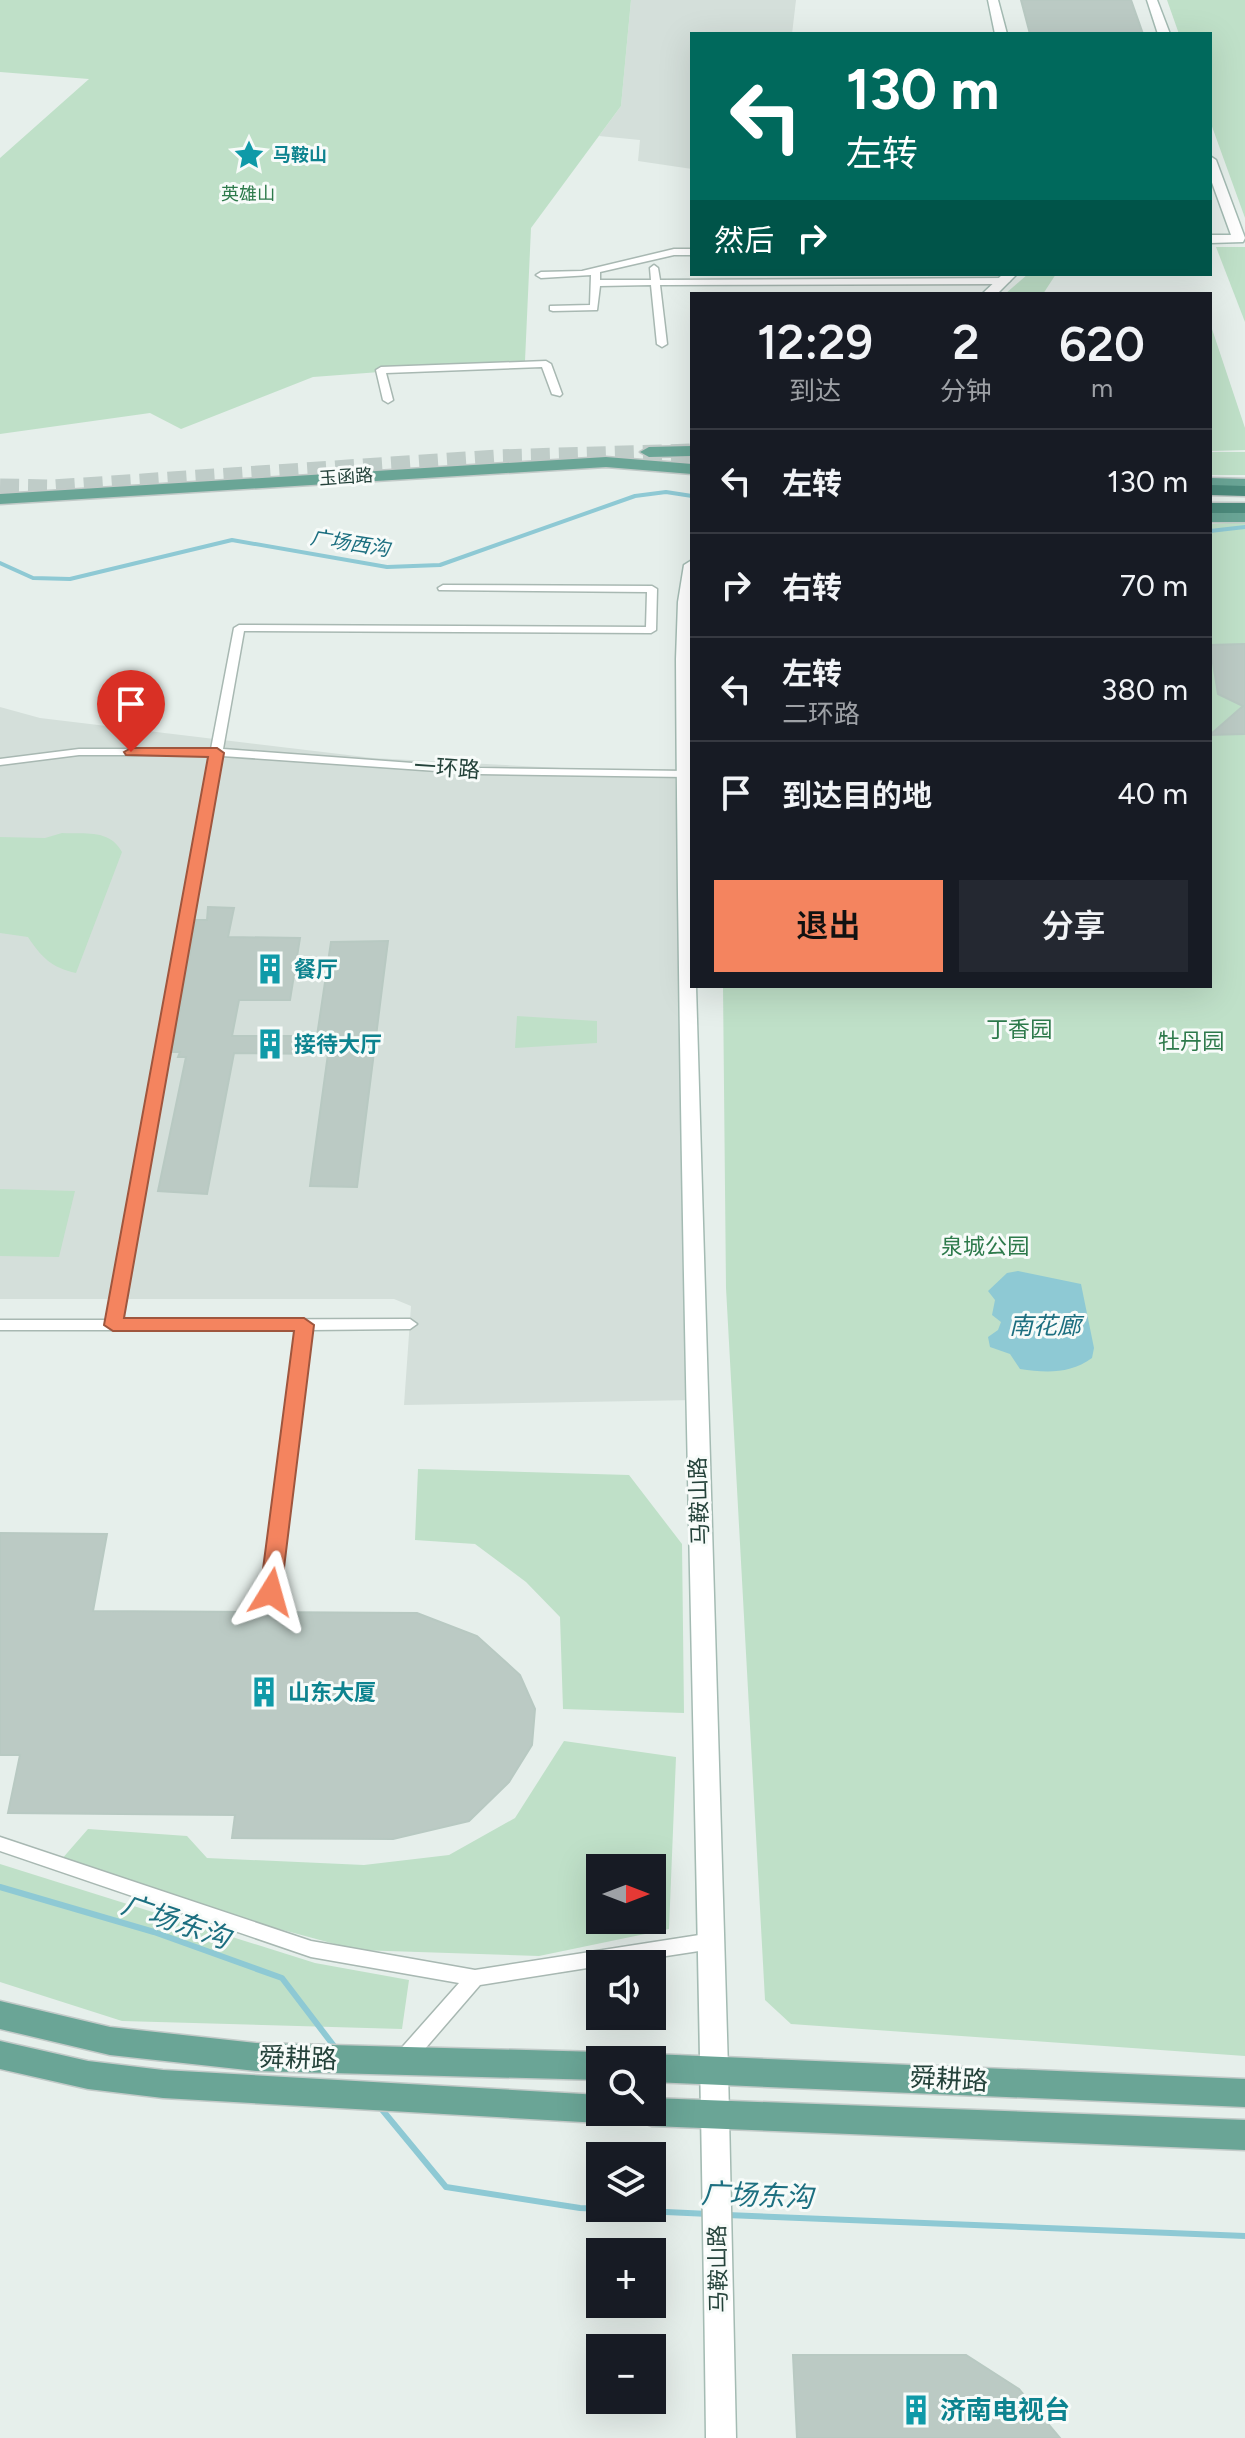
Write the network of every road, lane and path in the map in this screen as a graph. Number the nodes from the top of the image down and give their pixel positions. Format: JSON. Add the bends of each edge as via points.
{"nodes":[{"id":1,"x":993,"y":0,"type":"edge"},
{"id":2,"x":1152,"y":0,"type":"edge"},
{"id":3,"x":1001,"y":32,"type":"edge"},
{"id":4,"x":1163,"y":32,"type":"edge"},
{"id":5,"x":1212,"y":165,"type":"edge"},
{"id":6,"x":1212,"y":239,"type":"edge"},
{"id":7,"x":690,"y":252,"type":"edge"},
{"id":8,"x":654,"y":268,"type":"dead end"},
{"id":9,"x":595,"y":271,"type":"junction"},
{"id":10,"x":541,"y":275,"type":"dead end"},
{"id":11,"x":776,"y":278,"type":"edge"},
{"id":12,"x":814,"y":278,"type":"edge"},
{"id":13,"x":849,"y":278,"type":"edge"},
{"id":14,"x":1008,"y":278,"type":"edge"},
{"id":15,"x":697,"y":280,"type":"edge"},
{"id":16,"x":596,"y":283,"type":"junction"},
{"id":17,"x":655,"y":283,"type":"junction"},
{"id":18,"x":991,"y":292,"type":"edge"},
{"id":19,"x":553,"y":308,"type":"dead end"},
{"id":20,"x":662,"y":344,"type":"dead end"},
{"id":21,"x":557,"y":394,"type":"dead end"},
{"id":22,"x":388,"y":400,"type":"dead end"},
{"id":23,"x":690,"y":451,"type":"edge"},
{"id":24,"x":690,"y":469,"type":"edge"},
{"id":25,"x":1245,"y":484,"type":"edge"},
{"id":26,"x":0,"y":486,"type":"edge"},
{"id":27,"x":1245,"y":491,"type":"edge"},
{"id":28,"x":0,"y":499,"type":"edge"},
{"id":29,"x":1221,"y":503,"type":"edge"},
{"id":30,"x":690,"y":582,"type":"edge"},
{"id":31,"x":443,"y":588,"type":"dead end"},
{"id":32,"x":213,"y":753,"type":"junction"},
{"id":33,"x":0,"y":762,"type":"edge"},
{"id":34,"x":686,"y":774,"type":"junction"},
{"id":35,"x":0,"y":1317,"type":"edge"},
{"id":36,"x":410,"y":1324,"type":"dead end"},
{"id":37,"x":0,"y":1325,"type":"edge"},
{"id":38,"x":47,"y":1325,"type":"junction"},
{"id":39,"x":113,"y":1325,"type":"junction"},
{"id":40,"x":304,"y":1325,"type":"junction"},
{"id":41,"x":271,"y":1592,"type":"dead end"},
{"id":42,"x":0,"y":1844,"type":"edge"},
{"id":43,"x":712,"y":1941,"type":"junction"},
{"id":44,"x":475,"y":1978,"type":"junction"},
{"id":45,"x":0,"y":2015,"type":"edge"},
{"id":46,"x":0,"y":2055,"type":"edge"},
{"id":47,"x":403,"y":2061,"type":"junction"},
{"id":48,"x":586,"y":2066,"type":"edge"},
{"id":49,"x":666,"y":2068,"type":"edge"},
{"id":50,"x":715,"y":2069,"type":"junction"},
{"id":51,"x":1245,"y":2093,"type":"edge"},
{"id":52,"x":586,"y":2108,"type":"edge"},
{"id":53,"x":666,"y":2113,"type":"edge"},
{"id":54,"x":715,"y":2115,"type":"junction"},
{"id":55,"x":1245,"y":2135,"type":"edge"},
{"id":56,"x":721,"y":2438,"type":"edge"}],
"edges":[{"from":1,"to":3,"type":"main road"},
{"from":2,"to":4,"type":"main road"},
{"from":5,"to":6,"type":"main road","via":[[1239,239]]},
{"from":7,"to":9,"type":"street"},
{"from":8,"to":17,"type":"street"},
{"from":9,"to":10,"type":"street"},
{"from":9,"to":16,"type":"street"},
{"from":11,"to":12,"type":"street"},
{"from":11,"to":15,"type":"street"},
{"from":12,"to":13,"type":"street"},
{"from":13,"to":14,"type":"street"},
{"from":14,"to":18,"type":"main road"},
{"from":15,"to":17,"type":"street"},
{"from":16,"to":17,"type":"street"},
{"from":16,"to":19,"type":"street","via":[[594,308]]},
{"from":17,"to":20,"type":"street"},
{"from":21,"to":22,"type":"street","via":[[546,364],[483,363],[381,370]]},
{"from":23,"to":26,"type":"main road","name":"玉函路","via":[[498,456],[56,487]]},
{"from":24,"to":28,"type":"main road","name":"玉函路","via":[[606,462]]},
{"from":25,"to":29,"type":"main road"},
{"from":27,"to":29,"type":"highway"},
{"from":30,"to":34,"type":"main road","name":"马鞍山路"},
{"from":31,"to":32,"type":"street","via":[[652,589],[651,630],[239,628]]},
{"from":32,"to":33,"type":"street","name":"一环路","via":[[79,752]]},
{"from":32,"to":34,"type":"street","name":"一环路","via":[[480,771]]},
{"from":32,"to":39,"type":"street"},
{"from":34,"to":43,"type":"main road","name":"马鞍山路","via":[[688,1091]]},
{"from":35,"to":38,"type":"street"},
{"from":36,"to":40,"type":"street"},
{"from":37,"to":38,"type":"street"},
{"from":38,"to":39,"type":"street"},
{"from":39,"to":40,"type":"street"},
{"from":40,"to":41,"type":"street"},
{"from":42,"to":44,"type":"street","via":[[311,1949]]},
{"from":43,"to":44,"type":"street"},
{"from":43,"to":50,"type":"main road","name":"马鞍山路"},
{"from":44,"to":47,"type":"street"},
{"from":45,"to":47,"type":"main road","name":"舜耕路","via":[[110,2041],[256,2057]]},
{"from":46,"to":52,"type":"main road","name":"舜耕路","via":[[88,2075],[163,2084]]},
{"from":47,"to":48,"type":"main road","name":"舜耕路"},
{"from":49,"to":50,"type":"main road","name":"舜耕路"},
{"from":50,"to":51,"type":"main road","name":"舜耕路"},
{"from":50,"to":54,"type":"main road","name":"马鞍山路"},
{"from":53,"to":54,"type":"main road","name":"舜耕路"},
{"from":54,"to":55,"type":"main road","name":"舜耕路"},
{"from":54,"to":56,"type":"main road","name":"马鞍山路"}]}
